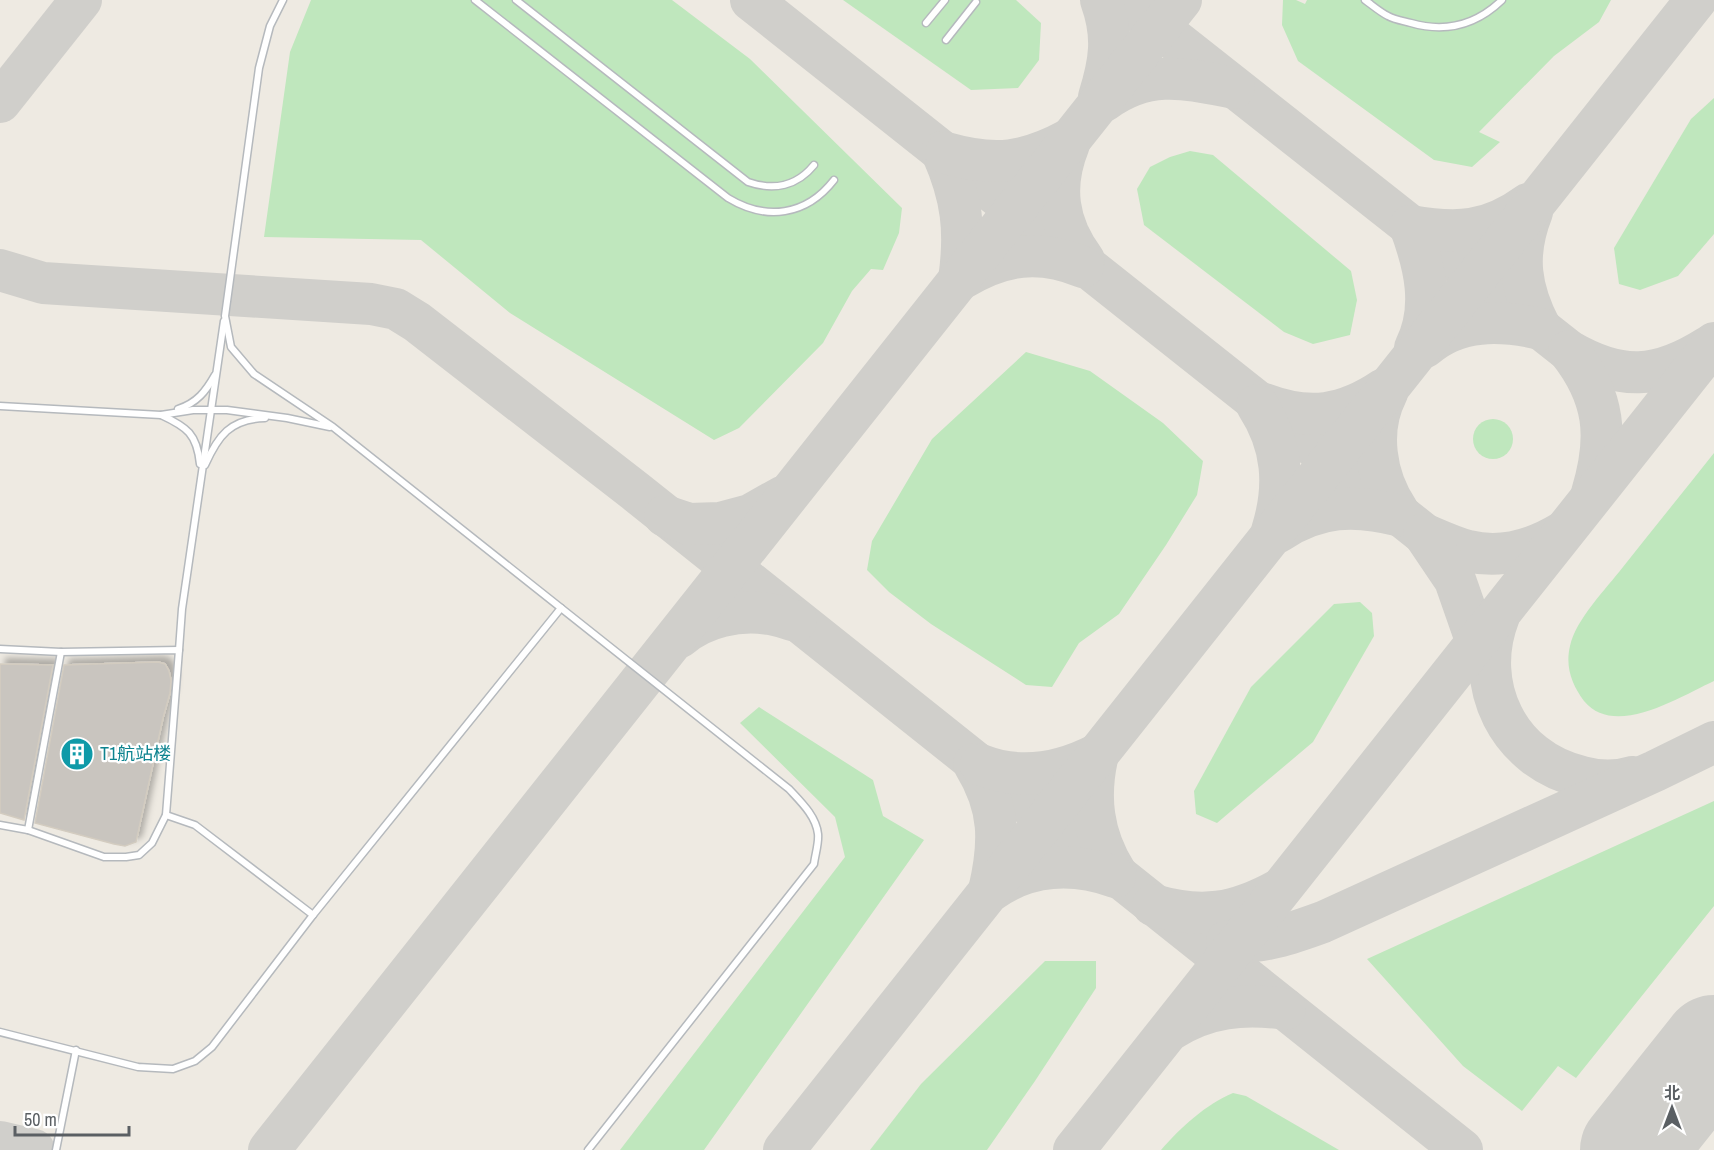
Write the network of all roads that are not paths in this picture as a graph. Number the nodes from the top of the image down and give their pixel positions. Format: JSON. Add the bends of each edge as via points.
{"nodes":[{"id":1,"x":282,"y":0,"type":"edge"},
{"id":2,"x":475,"y":0,"type":"edge"},
{"id":3,"x":516,"y":0,"type":"edge"},
{"id":4,"x":945,"y":0,"type":"edge"},
{"id":5,"x":1365,"y":0,"type":"edge"},
{"id":6,"x":1502,"y":0,"type":"edge"},
{"id":7,"x":976,"y":2,"type":"dead end"},
{"id":8,"x":926,"y":23,"type":"dead end"},
{"id":9,"x":946,"y":40,"type":"dead end"},
{"id":10,"x":814,"y":165,"type":"dead end"},
{"id":11,"x":834,"y":180,"type":"dead end"},
{"id":12,"x":225,"y":316,"type":"junction"},
{"id":13,"x":217,"y":371,"type":"junction"},
{"id":14,"x":0,"y":406,"type":"edge"},
{"id":15,"x":211,"y":410,"type":"junction"},
{"id":16,"x":160,"y":415,"type":"junction"},
{"id":17,"x":287,"y":418,"type":"junction"},
{"id":18,"x":333,"y":428,"type":"junction"},
{"id":19,"x":201,"y":474,"type":"junction"},
{"id":20,"x":561,"y":608,"type":"junction"},
{"id":21,"x":0,"y":648,"type":"edge"},
{"id":22,"x":179,"y":650,"type":"junction"},
{"id":23,"x":61,"y":652,"type":"junction"},
{"id":24,"x":166,"y":815,"type":"junction"},
{"id":25,"x":0,"y":825,"type":"edge"},
{"id":26,"x":28,"y":830,"type":"junction"},
{"id":27,"x":313,"y":915,"type":"junction"},
{"id":28,"x":0,"y":1032,"type":"edge"},
{"id":29,"x":76,"y":1050,"type":"junction"},
{"id":30,"x":56,"y":1150,"type":"edge"},
{"id":31,"x":588,"y":1150,"type":"edge"}],
"edges":[{"from":1,"to":12,"type":"lane","via":[[270,26],[260,68]]},
{"from":2,"to":11,"type":"lane","via":[[741,206],[768,212],[796,208],[820,195]]},
{"from":3,"to":10,"type":"lane","via":[[748,182],[768,187],[788,184]]},
{"from":4,"to":8,"type":"lane"},
{"from":5,"to":6,"type":"lane","via":[[1389,16],[1428,28],[1468,23]]},
{"from":7,"to":9,"type":"lane"},
{"from":12,"to":13,"type":"lane"},
{"from":12,"to":18,"type":"lane","via":[[231,347],[254,374]]},
{"from":13,"to":15,"type":"lane"},
{"from":13,"to":16,"type":"lane","via":[[206,392],[189,406]]},
{"from":14,"to":16,"type":"lane"},
{"from":15,"to":16,"type":"lane"},
{"from":15,"to":17,"type":"lane"},
{"from":15,"to":19,"type":"lane"},
{"from":16,"to":19,"type":"lane","via":[[182,425],[193,436]]},
{"from":17,"to":18,"type":"lane"},
{"from":17,"to":19,"type":"lane","via":[[253,419],[231,426],[215,442]]},
{"from":18,"to":20,"type":"lane"},
{"from":19,"to":22,"type":"lane"},
{"from":20,"to":27,"type":"lane"},
{"from":20,"to":31,"type":"lane","via":[[789,789],[814,820],[818,835],[814,864]]},
{"from":21,"to":23,"type":"lane"},
{"from":22,"to":23,"type":"lane"},
{"from":22,"to":24,"type":"lane"},
{"from":23,"to":26,"type":"lane"},
{"from":24,"to":26,"type":"lane","via":[[152,843],[139,855],[126,857],[104,857]]},
{"from":24,"to":27,"type":"lane","via":[[195,825]]},
{"from":25,"to":26,"type":"lane"},
{"from":27,"to":29,"type":"lane","via":[[212,1047],[195,1061],[173,1069],[138,1067]]},
{"from":28,"to":29,"type":"lane"},
{"from":29,"to":30,"type":"lane"}]}
